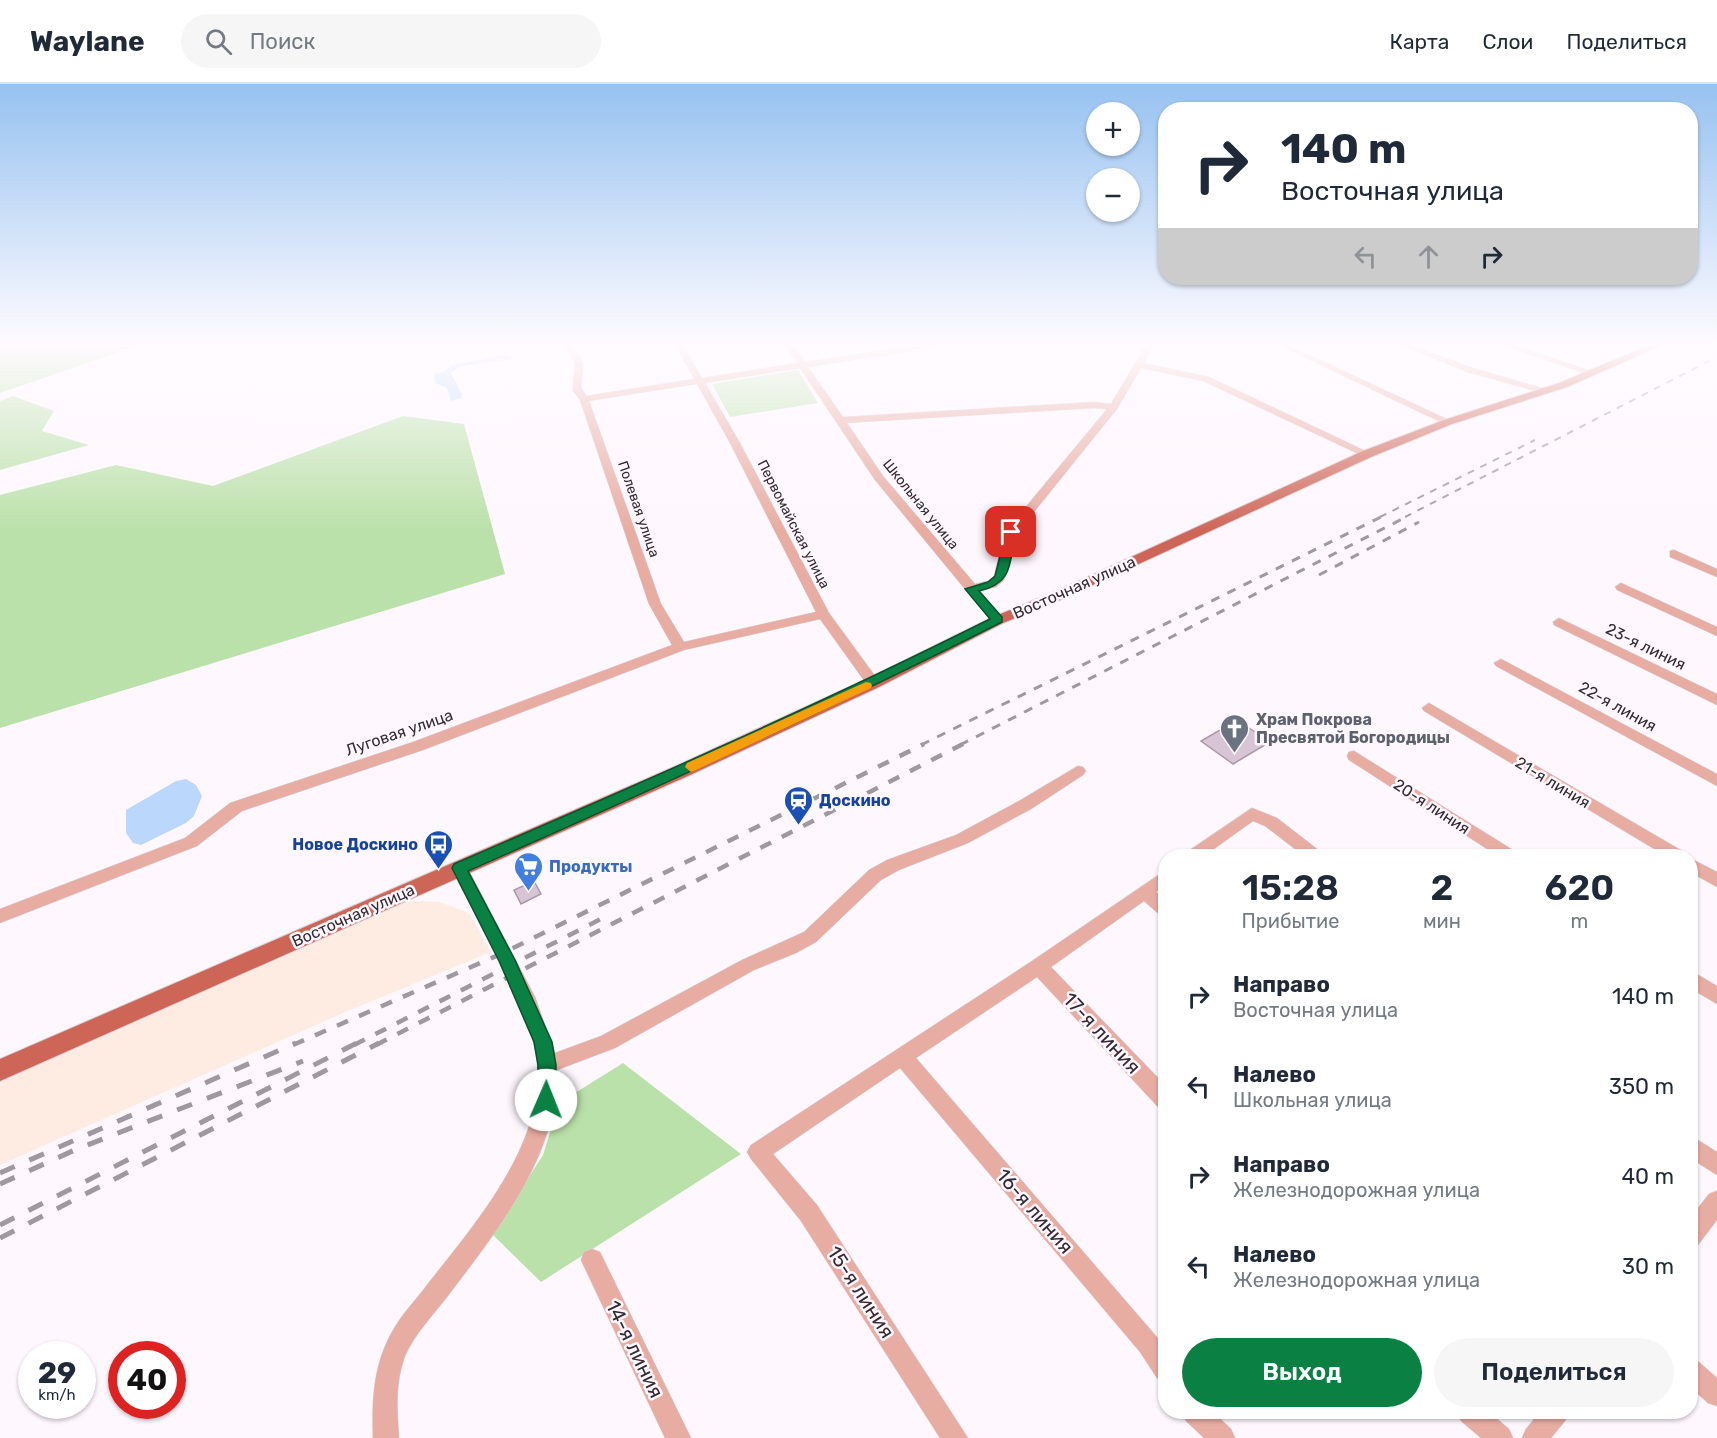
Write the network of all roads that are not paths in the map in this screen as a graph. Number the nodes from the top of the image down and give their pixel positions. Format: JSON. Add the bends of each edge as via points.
{"nodes":[{"id":1,"x":586,"y":406,"type":"edge"},
{"id":2,"x":714,"y":406,"type":"edge"},
{"id":3,"x":831,"y":406,"type":"edge"},
{"id":4,"x":1074,"y":406,"type":"edge"},
{"id":5,"x":1106,"y":406,"type":"edge"},
{"id":6,"x":1264,"y":406,"type":"edge"},
{"id":7,"x":1414,"y":406,"type":"edge"},
{"id":8,"x":1499,"y":406,"type":"edge"},
{"id":9,"x":1114,"y":407,"type":"joint"},
{"id":10,"x":840,"y":420,"type":"junction"},
{"id":11,"x":1448,"y":422,"type":"junction"},
{"id":12,"x":1367,"y":454,"type":"junction"},
{"id":13,"x":1674,"y":554,"type":"dead end"},
{"id":14,"x":1717,"y":573,"type":"edge"},
{"id":15,"x":1621,"y":587,"type":"dead end"},
{"id":16,"x":971,"y":589,"type":"junction"},
{"id":17,"x":823,"y":614,"type":"junction"},
{"id":18,"x":998,"y":620,"type":"junction"},
{"id":19,"x":1559,"y":622,"type":"dead end"},
{"id":20,"x":1717,"y":632,"type":"edge"},
{"id":21,"x":680,"y":647,"type":"junction"},
{"id":22,"x":1501,"y":663,"type":"dead end"},
{"id":23,"x":873,"y":683,"type":"junction"},
{"id":24,"x":1717,"y":700,"type":"edge"},
{"id":25,"x":1429,"y":708,"type":"dead end"},
{"id":26,"x":1354,"y":756,"type":"dead end"},
{"id":27,"x":1078,"y":771,"type":"dead end"},
{"id":28,"x":1717,"y":781,"type":"edge"},
{"id":29,"x":1203,"y":849,"type":"edge"},
{"id":30,"x":1306,"y":849,"type":"edge"},
{"id":31,"x":1499,"y":849,"type":"edge"},
{"id":32,"x":1666,"y":849,"type":"edge"},
{"id":33,"x":459,"y":868,"type":"junction"},
{"id":34,"x":1698,"y":869,"type":"edge"},
{"id":35,"x":1717,"y":880,"type":"edge"},
{"id":36,"x":1158,"y":881,"type":"edge"},
{"id":37,"x":1144,"y":891,"type":"junction"},
{"id":38,"x":1158,"y":903,"type":"edge"},
{"id":39,"x":0,"y":916,"type":"edge"},
{"id":40,"x":1038,"y":966,"type":"junction"},
{"id":41,"x":1698,"y":983,"type":"edge"},
{"id":42,"x":1717,"y":996,"type":"edge"},
{"id":43,"x":902,"y":1056,"type":"junction"},
{"id":44,"x":547,"y":1065,"type":"junction"},
{"id":45,"x":0,"y":1070,"type":"edge"},
{"id":46,"x":1158,"y":1093,"type":"edge"},
{"id":47,"x":1698,"y":1151,"type":"edge"},
{"id":48,"x":1717,"y":1165,"type":"edge"},
{"id":49,"x":1717,"y":1202,"type":"edge"},
{"id":50,"x":1698,"y":1226,"type":"edge"},
{"id":51,"x":592,"y":1260,"type":"dead end"},
{"id":52,"x":1158,"y":1358,"type":"edge"},
{"id":53,"x":1698,"y":1378,"type":"edge"},
{"id":54,"x":1717,"y":1394,"type":"edge"},
{"id":55,"x":1202,"y":1419,"type":"edge"},
{"id":56,"x":1478,"y":1419,"type":"edge"},
{"id":57,"x":1550,"y":1419,"type":"edge"},
{"id":58,"x":386,"y":1438,"type":"edge"},
{"id":59,"x":678,"y":1438,"type":"edge"},
{"id":60,"x":955,"y":1438,"type":"edge"},
{"id":61,"x":1222,"y":1438,"type":"edge"},
{"id":62,"x":1500,"y":1438,"type":"edge"},
{"id":63,"x":1535,"y":1438,"type":"edge"}],
"edges":[{"from":1,"to":21,"type":"street","name":"Полевая улица","via":[[655,604]]},
{"from":2,"to":17,"type":"street","name":"Первомайская улица"},
{"from":3,"to":10,"type":"street","name":"Школьная улица"},
{"from":4,"to":10,"type":"street"},
{"from":5,"to":9,"type":"street"},
{"from":6,"to":12,"type":"street"},
{"from":7,"to":11,"type":"street"},
{"from":8,"to":11,"type":"main road","name":"Восточная улица"},
{"from":9,"to":16,"type":"street","via":[[1011,532],[1000,577],[992,584]]},
{"from":10,"to":16,"type":"street","name":"Школьная улица","via":[[879,478]]},
{"from":11,"to":12,"type":"main road","name":"Восточная улица"},
{"from":12,"to":18,"type":"main road","name":"Восточная улица"},
{"from":13,"to":14,"type":"street"},
{"from":15,"to":20,"type":"street"},
{"from":16,"to":18,"type":"street","name":"Школьная улица"},
{"from":17,"to":21,"type":"street","name":"Луговая улица"},
{"from":17,"to":23,"type":"street","name":"Первомайская улица"},
{"from":18,"to":23,"type":"main road","name":"Восточная улица"},
{"from":19,"to":24,"type":"street","name":"23-я линия"},
{"from":21,"to":39,"type":"street","name":"Луговая улица","via":[[418,746],[236,807],[191,842]]},
{"from":22,"to":28,"type":"street","name":"22-я линия"},
{"from":23,"to":33,"type":"main road","name":"Восточная улица"},
{"from":25,"to":32,"type":"street","name":"21-я линия"},
{"from":26,"to":31,"type":"street","name":"20-я линия"},
{"from":27,"to":44,"type":"street","via":[[962,839],[875,875],[810,937],[748,965],[608,1042]]},
{"from":29,"to":30,"type":"street","via":[[1252,814],[1271,822]]},
{"from":33,"to":44,"type":"street","via":[[521,992],[543,1042]]},
{"from":33,"to":45,"type":"main road","name":"Восточная улица"},
{"from":34,"to":35,"type":"street"},
{"from":36,"to":37,"type":"street"},
{"from":37,"to":38,"type":"street"},
{"from":37,"to":40,"type":"street"},
{"from":40,"to":43,"type":"street"},
{"from":40,"to":46,"type":"street","name":"17-я линия"},
{"from":41,"to":42,"type":"street"},
{"from":43,"to":52,"type":"street","name":"16-я линия"},
{"from":43,"to":60,"type":"street","name":"15-я линия","via":[[758,1152],[810,1213]]},
{"from":44,"to":58,"type":"street","via":[[542,1123],[530,1153],[480,1233],[401,1339],[389,1362],[383,1391]]},
{"from":47,"to":48,"type":"street"},
{"from":49,"to":50,"type":"street"},
{"from":51,"to":59,"type":"street","name":"14-я линия"},
{"from":53,"to":54,"type":"street"},
{"from":55,"to":61,"type":"street"},
{"from":56,"to":62,"type":"street"},
{"from":57,"to":63,"type":"street"}]}
